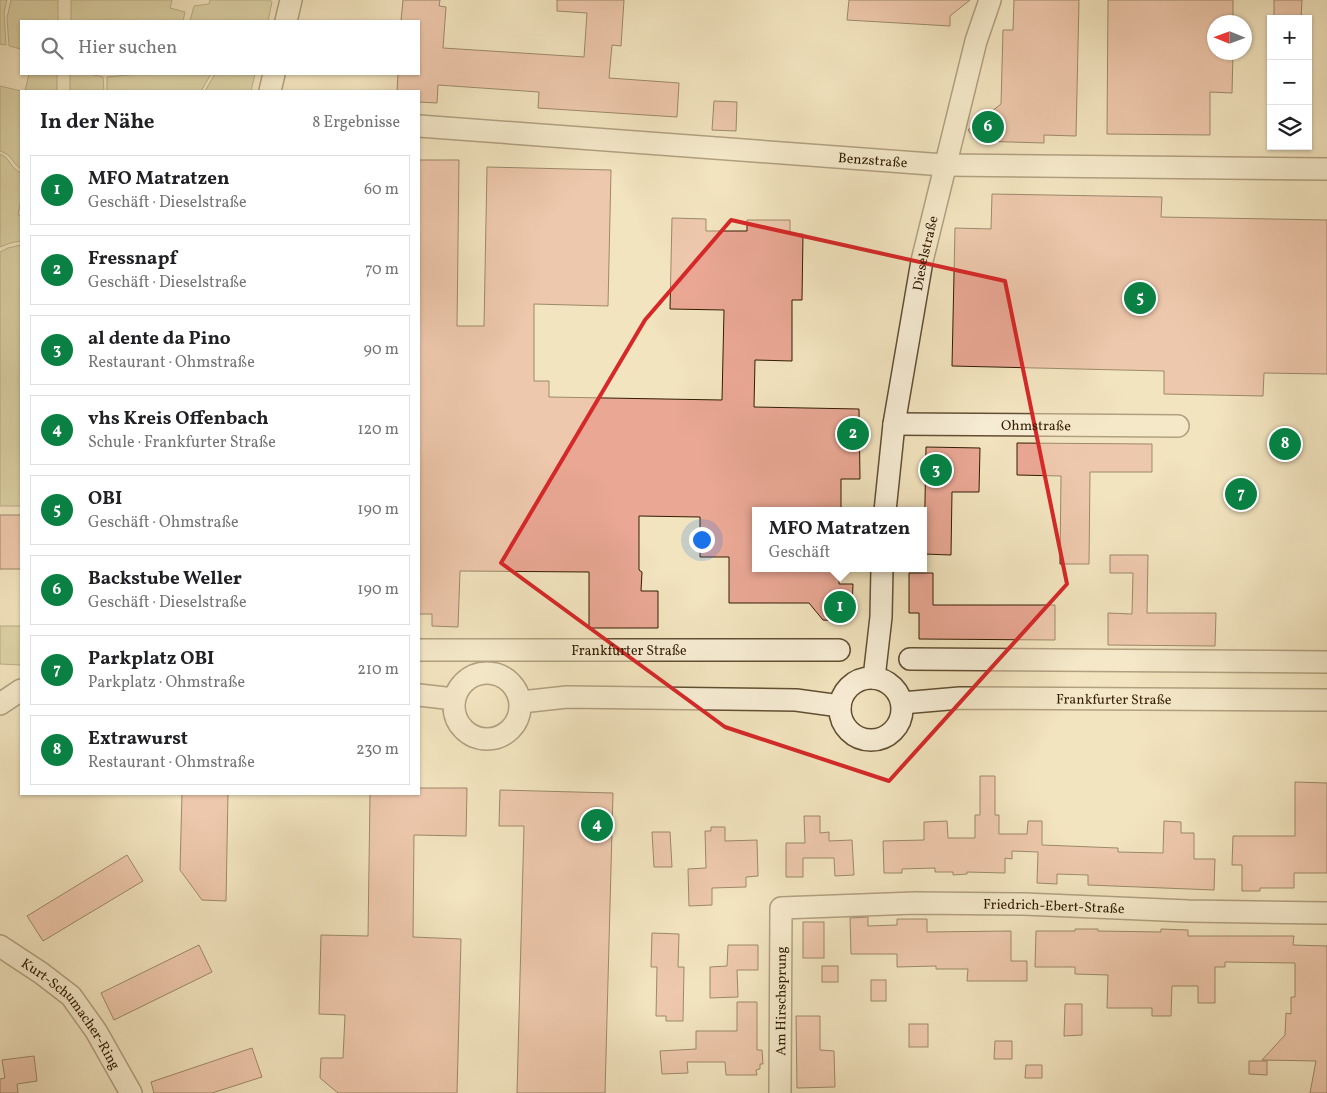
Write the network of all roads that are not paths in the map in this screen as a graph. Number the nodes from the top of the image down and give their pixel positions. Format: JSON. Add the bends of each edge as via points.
{"nodes":[{"id":1,"x":291,"y":0,"type":"edge"},
{"id":2,"x":990,"y":0,"type":"edge"},
{"id":3,"x":286,"y":20,"type":"edge"},
{"id":4,"x":274,"y":75,"type":"edge"},
{"id":5,"x":270,"y":90,"type":"edge"},
{"id":6,"x":420,"y":126,"type":"edge"},
{"id":7,"x":944,"y":165,"type":"junction"},
{"id":8,"x":1327,"y":169,"type":"edge"},
{"id":9,"x":894,"y":424,"type":"junction"},
{"id":10,"x":1178,"y":426,"type":"dead end"},
{"id":11,"x":885,"y":507,"type":"edge"},
{"id":12,"x":882,"y":572,"type":"edge"},
{"id":13,"x":420,"y":650,"type":"edge"},
{"id":14,"x":839,"y":650,"type":"dead end"},
{"id":15,"x":910,"y":659,"type":"dead end"},
{"id":16,"x":1327,"y":662,"type":"edge"},
{"id":17,"x":874,"y":678,"type":"junction"},
{"id":18,"x":0,"y":689,"type":"edge"},
{"id":19,"x":20,"y":690,"type":"edge"},
{"id":20,"x":20,"y":691,"type":"edge"},
{"id":21,"x":420,"y":695,"type":"edge"},
{"id":22,"x":454,"y":699,"type":"junction"},
{"id":23,"x":1327,"y":700,"type":"edge"},
{"id":24,"x":520,"y":702,"type":"junction"},
{"id":25,"x":902,"y":703,"type":"junction"},
{"id":26,"x":0,"y":704,"type":"edge"},
{"id":27,"x":840,"y":706,"type":"junction"},
{"id":28,"x":781,"y":908,"type":"joint"},
{"id":29,"x":1327,"y":914,"type":"edge"},
{"id":30,"x":0,"y":946,"type":"edge"},
{"id":31,"x":131,"y":1093,"type":"edge"},
{"id":32,"x":780,"y":1093,"type":"edge"}],
"edges":[{"from":1,"to":3,"type":"street"},
{"from":2,"to":7,"type":"street","name":"Dieselstraße"},
{"from":4,"to":5,"type":"street"},
{"from":6,"to":7,"type":"street","name":"Benzstraße"},
{"from":7,"to":8,"type":"street","name":"Benzstraße"},
{"from":7,"to":9,"type":"street","name":"Dieselstraße","via":[[922,261]]},
{"from":9,"to":10,"type":"street","name":"Ohmstraße"},
{"from":9,"to":11,"type":"street","name":"Dieselstraße"},
{"from":12,"to":17,"type":"street"},
{"from":13,"to":14,"type":"street","name":"Frankfurter Straße"},
{"from":15,"to":16,"type":"street"},
{"from":17,"to":25,"type":"street","via":[[894,687]]},
{"from":17,"to":27,"type":"street","via":[[853,683],[842,697]]},
{"from":18,"to":19,"type":"street"},
{"from":20,"to":26,"type":"street"},
{"from":21,"to":22,"type":"street"},
{"from":22,"to":24,"type":"street","via":[[458,689],[469,678],[494,673],[512,683]]},
{"from":22,"to":24,"type":"street","via":[[454,711],[464,731],[485,740],[497,738],[513,728],[518,720]]},
{"from":23,"to":25,"type":"street","name":"Frankfurter Straße","via":[[960,698]]},
{"from":24,"to":27,"type":"street","via":[[614,697],[796,700]]},
{"from":25,"to":27,"type":"street","via":[[899,724],[892,733],[873,741],[862,740],[849,731],[841,717]]},
{"from":28,"to":29,"type":"street","name":"Friedrich-Ebert-Straße","via":[[915,903],[1024,904]]},
{"from":28,"to":32,"type":"street","name":"Am Hirschsprung"},
{"from":30,"to":31,"type":"street","name":"Kurt-Schumacher-Ring","via":[[41,972],[70,996],[101,1040]]}]}
